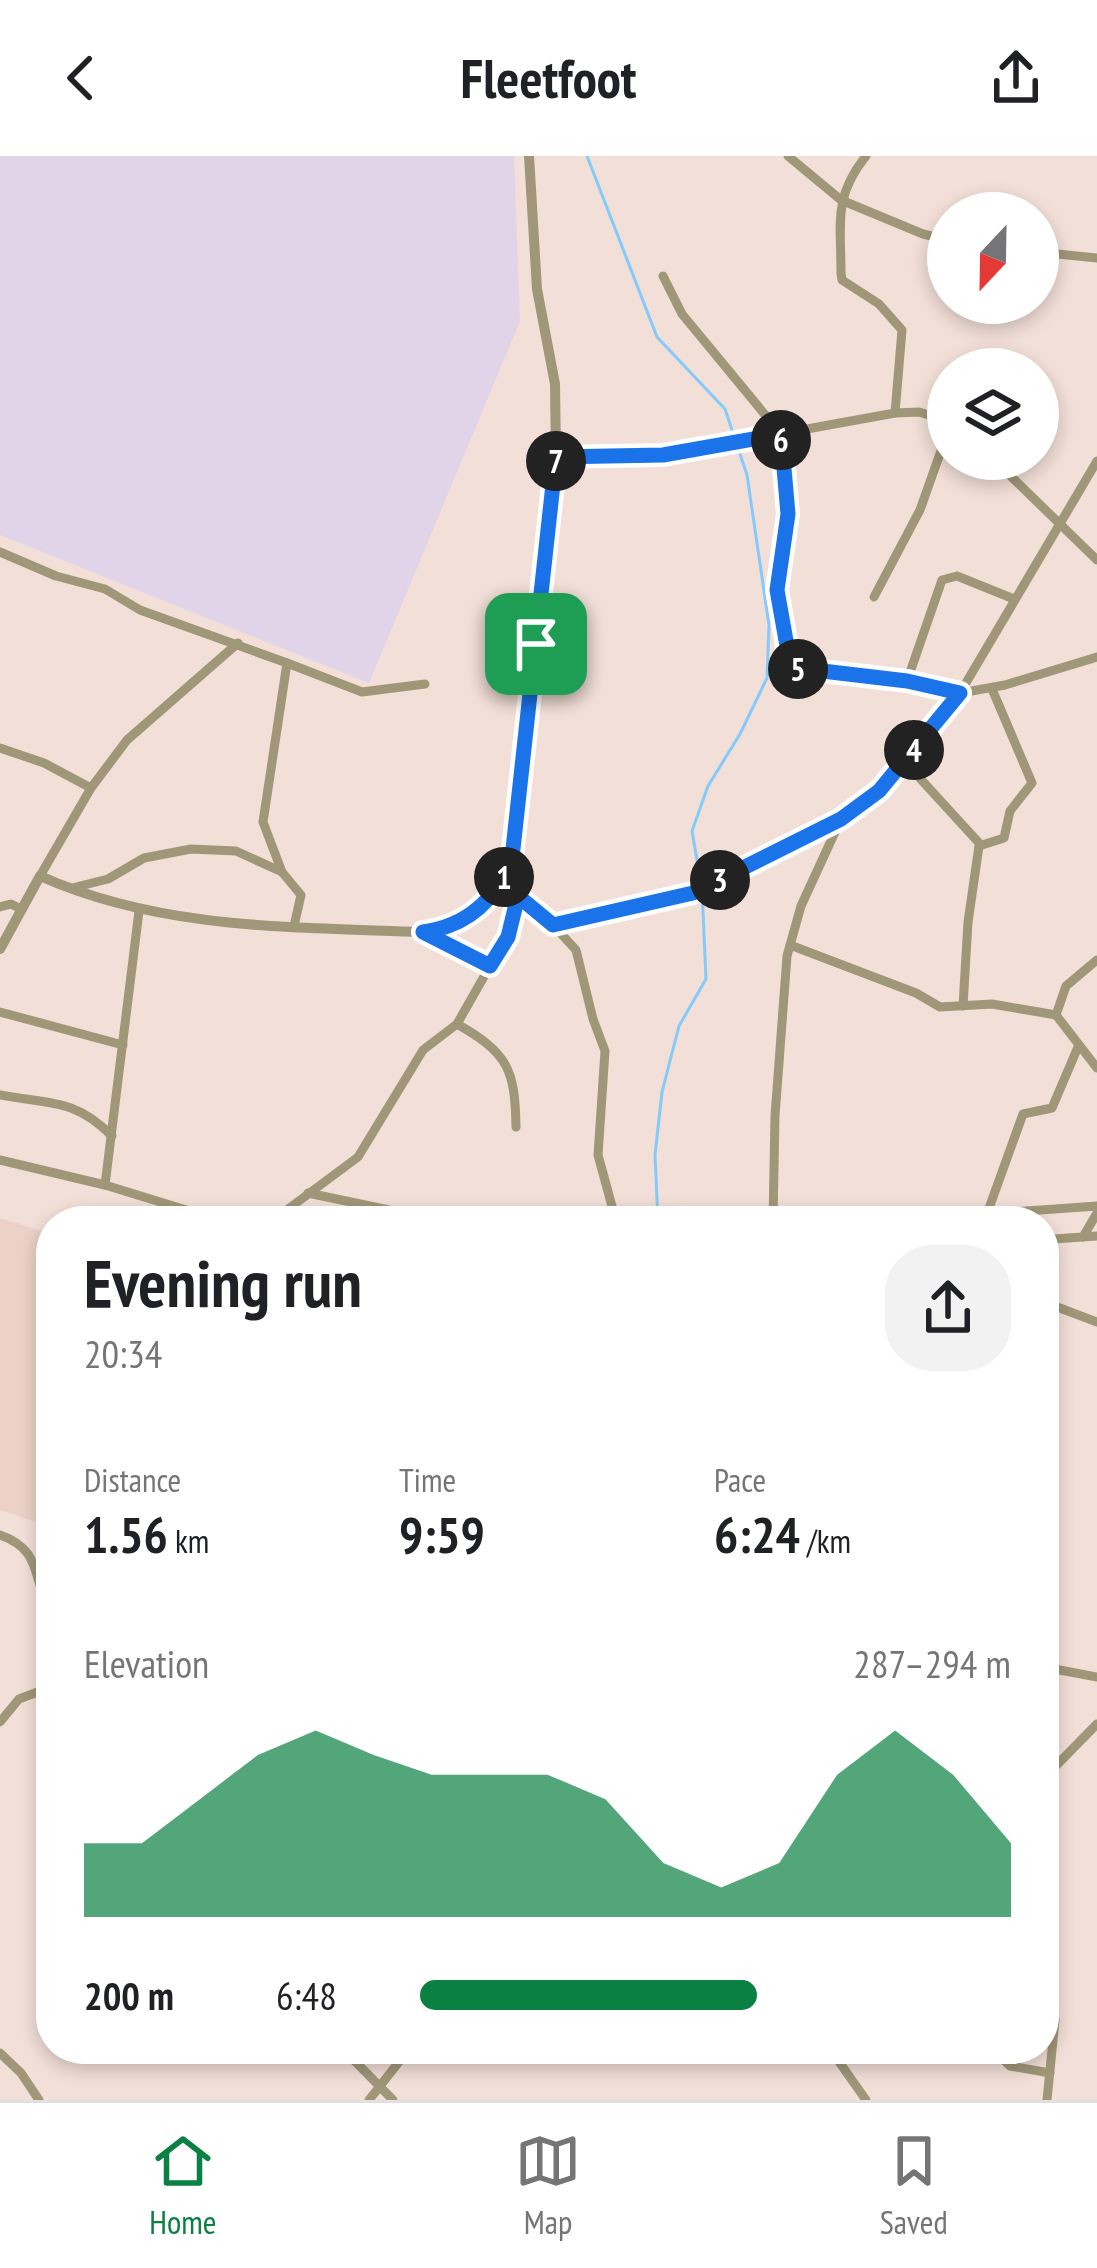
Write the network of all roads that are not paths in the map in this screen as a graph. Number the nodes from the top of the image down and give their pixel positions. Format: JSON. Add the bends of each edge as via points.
{"nodes":[{"id":1,"x":530,"y":156,"type":"edge"},
{"id":2,"x":788,"y":156,"type":"edge"},
{"id":3,"x":866,"y":156,"type":"edge"},
{"id":4,"x":841,"y":200,"type":"junction"},
{"id":5,"x":927,"y":235,"type":"edge"},
{"id":6,"x":1059,"y":254,"type":"edge"},
{"id":7,"x":1097,"y":258,"type":"edge"},
{"id":8,"x":663,"y":276,"type":"dead end"},
{"id":9,"x":895,"y":413,"type":"junction"},
{"id":10,"x":927,"y":414,"type":"edge"},
{"id":11,"x":781,"y":434,"type":"junction"},
{"id":12,"x":556,"y":457,"type":"junction"},
{"id":13,"x":1097,"y":461,"type":"edge"},
{"id":14,"x":931,"y":480,"type":"edge"},
{"id":15,"x":1016,"y":480,"type":"edge"},
{"id":16,"x":1063,"y":523,"type":"junction"},
{"id":17,"x":0,"y":552,"type":"edge"},
{"id":18,"x":1097,"y":560,"type":"edge"},
{"id":19,"x":874,"y":597,"type":"dead end"},
{"id":20,"x":1014,"y":598,"type":"junction"},
{"id":21,"x":238,"y":643,"type":"junction"},
{"id":22,"x":1097,"y":657,"type":"edge"},
{"id":23,"x":287,"y":663,"type":"junction"},
{"id":24,"x":907,"y":681,"type":"junction"},
{"id":25,"x":424,"y":684,"type":"dead end"},
{"id":26,"x":992,"y":689,"type":"junction"},
{"id":27,"x":960,"y":693,"type":"junction"},
{"id":28,"x":0,"y":748,"type":"edge"},
{"id":29,"x":905,"y":762,"type":"junction"},
{"id":30,"x":91,"y":788,"type":"junction"},
{"id":31,"x":841,"y":819,"type":"junction"},
{"id":32,"x":980,"y":844,"type":"junction"},
{"id":33,"x":282,"y":872,"type":"junction"},
{"id":34,"x":40,"y":876,"type":"junction"},
{"id":35,"x":501,"y":884,"type":"junction"},
{"id":36,"x":68,"y":889,"type":"junction"},
{"id":37,"x":0,"y":896,"type":"edge"},
{"id":38,"x":518,"y":896,"type":"junction"},
{"id":39,"x":11,"y":907,"type":"edge"},
{"id":40,"x":139,"y":911,"type":"junction"},
{"id":41,"x":553,"y":925,"type":"junction"},
{"id":42,"x":294,"y":926,"type":"junction"},
{"id":43,"x":423,"y":932,"type":"junction"},
{"id":44,"x":790,"y":945,"type":"junction"},
{"id":45,"x":0,"y":949,"type":"edge"},
{"id":46,"x":1097,"y":960,"type":"edge"},
{"id":47,"x":490,"y":966,"type":"junction"},
{"id":48,"x":963,"y":1006,"type":"junction"},
{"id":49,"x":0,"y":1012,"type":"edge"},
{"id":50,"x":1056,"y":1015,"type":"junction"},
{"id":51,"x":457,"y":1024,"type":"junction"},
{"id":52,"x":123,"y":1045,"type":"junction"},
{"id":53,"x":1078,"y":1047,"type":"junction"},
{"id":54,"x":1097,"y":1068,"type":"edge"},
{"id":55,"x":0,"y":1095,"type":"edge"},
{"id":56,"x":516,"y":1127,"type":"dead end"},
{"id":57,"x":112,"y":1136,"type":"junction"},
{"id":58,"x":0,"y":1160,"type":"edge"},
{"id":59,"x":104,"y":1185,"type":"junction"},
{"id":60,"x":308,"y":1193,"type":"junction"},
{"id":61,"x":173,"y":1206,"type":"edge"},
{"id":62,"x":291,"y":1206,"type":"edge"},
{"id":63,"x":359,"y":1206,"type":"edge"},
{"id":64,"x":614,"y":1206,"type":"edge"},
{"id":65,"x":773,"y":1206,"type":"edge"},
{"id":66,"x":989,"y":1206,"type":"edge"},
{"id":67,"x":1059,"y":1209,"type":"edge"},
{"id":68,"x":1097,"y":1209,"type":"edge"},
{"id":69,"x":1097,"y":1236,"type":"edge"},
{"id":70,"x":1083,"y":1237,"type":"junction"},
{"id":71,"x":1059,"y":1239,"type":"edge"},
{"id":72,"x":1059,"y":1308,"type":"edge"},
{"id":73,"x":1097,"y":1322,"type":"edge"},
{"id":74,"x":0,"y":1535,"type":"edge"},
{"id":75,"x":36,"y":1574,"type":"edge"},
{"id":76,"x":1059,"y":1670,"type":"edge"},
{"id":77,"x":1097,"y":1677,"type":"edge"},
{"id":78,"x":36,"y":1693,"type":"edge"},
{"id":79,"x":0,"y":1722,"type":"edge"},
{"id":80,"x":1097,"y":1724,"type":"edge"},
{"id":81,"x":1059,"y":1763,"type":"edge"},
{"id":82,"x":0,"y":2053,"type":"edge"},
{"id":83,"x":357,"y":2064,"type":"edge"},
{"id":84,"x":398,"y":2064,"type":"edge"},
{"id":85,"x":841,"y":2064,"type":"edge"},
{"id":86,"x":1008,"y":2064,"type":"edge"},
{"id":87,"x":1050,"y":2064,"type":"edge"},
{"id":88,"x":1050,"y":2073,"type":"junction"},
{"id":89,"x":380,"y":2089,"type":"junction"},
{"id":90,"x":39,"y":2100,"type":"edge"},
{"id":91,"x":369,"y":2100,"type":"edge"},
{"id":92,"x":393,"y":2100,"type":"edge"},
{"id":93,"x":866,"y":2100,"type":"edge"},
{"id":94,"x":1047,"y":2100,"type":"edge"}],
"edges":[{"from":1,"to":12,"type":"street"},
{"from":2,"to":4,"type":"street"},
{"from":3,"to":4,"type":"street"},
{"from":4,"to":5,"type":"street"},
{"from":4,"to":9,"type":"street","via":[[842,280],[902,331]]},
{"from":6,"to":7,"type":"street"},
{"from":8,"to":11,"type":"street","via":[[682,314]]},
{"from":9,"to":10,"type":"street"},
{"from":9,"to":11,"type":"street"},
{"from":11,"to":12,"type":"street","via":[[663,455]]},
{"from":11,"to":24,"type":"street","via":[[788,514],[777,590],[790,663]]},
{"from":12,"to":35,"type":"street","via":[[515,845]]},
{"from":13,"to":16,"type":"street"},
{"from":14,"to":19,"type":"street"},
{"from":15,"to":16,"type":"street"},
{"from":16,"to":18,"type":"street"},
{"from":16,"to":20,"type":"street"},
{"from":17,"to":21,"type":"street"},
{"from":20,"to":24,"type":"street","via":[[957,576],[942,580]]},
{"from":20,"to":27,"type":"street"},
{"from":21,"to":23,"type":"street"},
{"from":21,"to":30,"type":"street","via":[[141,724]]},
{"from":22,"to":26,"type":"street"},
{"from":23,"to":25,"type":"street","via":[[362,692]]},
{"from":23,"to":33,"type":"street","via":[[263,822]]},
{"from":24,"to":27,"type":"street"},
{"from":26,"to":27,"type":"street"},
{"from":26,"to":32,"type":"street","via":[[1032,783],[1010,811],[1004,838]]},
{"from":27,"to":29,"type":"street"},
{"from":28,"to":30,"type":"street"},
{"from":29,"to":31,"type":"street"},
{"from":29,"to":32,"type":"street"},
{"from":30,"to":34,"type":"street"},
{"from":31,"to":41,"type":"street","via":[[693,893]]},
{"from":31,"to":44,"type":"street"},
{"from":32,"to":48,"type":"street"},
{"from":33,"to":36,"type":"street","via":[[236,851],[190,849]]},
{"from":33,"to":42,"type":"street","via":[[301,895]]},
{"from":34,"to":36,"type":"street"},
{"from":34,"to":39,"type":"street"},
{"from":35,"to":38,"type":"street"},
{"from":35,"to":43,"type":"street","via":[[472,915]]},
{"from":36,"to":40,"type":"street"},
{"from":37,"to":39,"type":"street"},
{"from":38,"to":41,"type":"street"},
{"from":38,"to":47,"type":"street"},
{"from":39,"to":45,"type":"street"},
{"from":40,"to":42,"type":"street"},
{"from":40,"to":52,"type":"street"},
{"from":41,"to":64,"type":"street","via":[[580,959],[605,1051],[598,1155]]},
{"from":42,"to":43,"type":"street"},
{"from":43,"to":47,"type":"street"},
{"from":44,"to":48,"type":"street","via":[[940,1006]]},
{"from":44,"to":65,"type":"street"},
{"from":46,"to":50,"type":"street","via":[[1066,986]]},
{"from":47,"to":51,"type":"street"},
{"from":48,"to":50,"type":"street"},
{"from":49,"to":52,"type":"street"},
{"from":50,"to":53,"type":"street"},
{"from":51,"to":56,"type":"street","via":[[485,1040],[512,1074]]},
{"from":51,"to":60,"type":"street","via":[[423,1050],[358,1157]]},
{"from":52,"to":57,"type":"street"},
{"from":53,"to":54,"type":"street"},
{"from":53,"to":66,"type":"street","via":[[1052,1108],[1022,1114]]},
{"from":55,"to":57,"type":"street","via":[[77,1108]]},
{"from":57,"to":59,"type":"street"},
{"from":58,"to":59,"type":"street"},
{"from":59,"to":61,"type":"street"},
{"from":60,"to":62,"type":"street"},
{"from":60,"to":63,"type":"street"},
{"from":67,"to":68,"type":"street"},
{"from":68,"to":70,"type":"street"},
{"from":69,"to":70,"type":"street"},
{"from":70,"to":71,"type":"street"},
{"from":72,"to":73,"type":"street"},
{"from":74,"to":75,"type":"street","via":[[19,1542]]},
{"from":76,"to":77,"type":"street"},
{"from":78,"to":79,"type":"street"},
{"from":80,"to":81,"type":"street"},
{"from":82,"to":90,"type":"street"},
{"from":83,"to":89,"type":"street"},
{"from":84,"to":89,"type":"street"},
{"from":85,"to":93,"type":"street"},
{"from":86,"to":88,"type":"street"},
{"from":87,"to":88,"type":"street"},
{"from":88,"to":94,"type":"street"},
{"from":89,"to":91,"type":"street"},
{"from":89,"to":92,"type":"street"}]}
